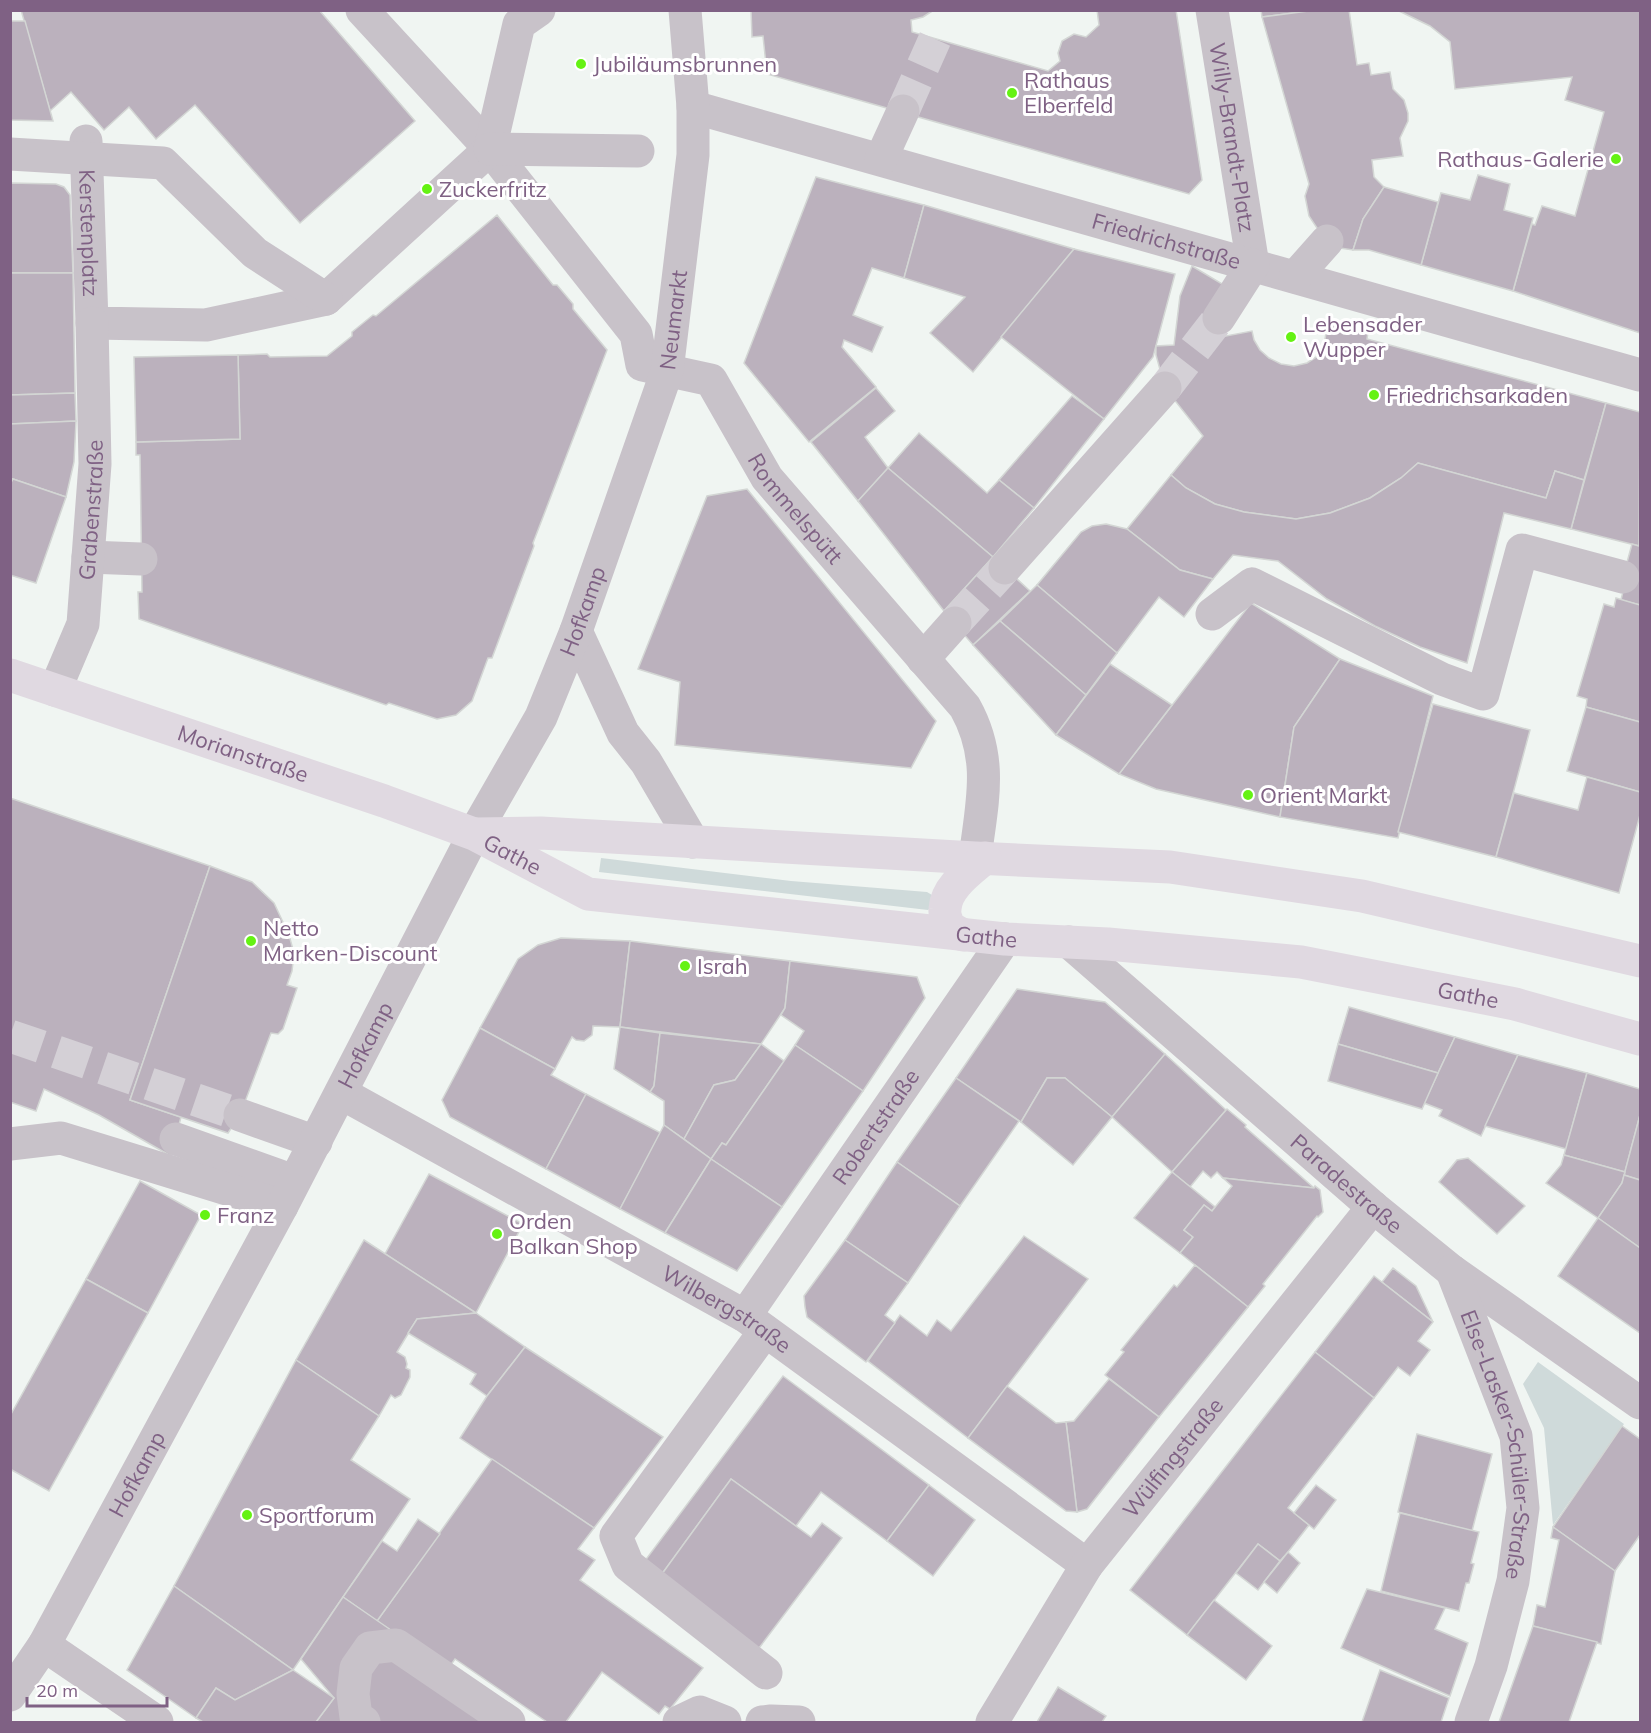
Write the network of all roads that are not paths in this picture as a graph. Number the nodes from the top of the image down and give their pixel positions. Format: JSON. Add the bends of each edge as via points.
{"nodes":[{"id":1,"x":362,"y":10,"type":"edge"},
{"id":2,"x":539,"y":10,"type":"edge"},
{"id":3,"x":686,"y":10,"type":"edge"},
{"id":4,"x":1212,"y":10,"type":"edge"},
{"id":5,"x":693,"y":107,"type":"junction"},
{"id":6,"x":903,"y":111,"type":"tunnel mouth"},
{"id":7,"x":490,"y":149,"type":"junction"},
{"id":8,"x":86,"y":150,"type":"junction"},
{"id":9,"x":638,"y":151,"type":"dead end"},
{"id":10,"x":10,"y":154,"type":"edge"},
{"id":11,"x":881,"y":159,"type":"junction"},
{"id":12,"x":1327,"y":241,"type":"dead end"},
{"id":13,"x":1253,"y":265,"type":"junction"},
{"id":14,"x":1295,"y":277,"type":"junction"},
{"id":15,"x":326,"y":299,"type":"junction"},
{"id":16,"x":1219,"y":318,"type":"tunnel mouth"},
{"id":17,"x":92,"y":323,"type":"junction"},
{"id":18,"x":667,"y":371,"type":"junction"},
{"id":19,"x":1641,"y":375,"type":"edge"},
{"id":20,"x":1165,"y":388,"type":"tunnel mouth"},
{"id":21,"x":88,"y":557,"type":"junction"},
{"id":22,"x":141,"y":559,"type":"dead end"},
{"id":23,"x":1005,"y":568,"type":"tunnel mouth"},
{"id":24,"x":1623,"y":577,"type":"dead end"},
{"id":25,"x":1212,"y":614,"type":"dead end"},
{"id":26,"x":955,"y":623,"type":"tunnel mouth"},
{"id":27,"x":576,"y":631,"type":"junction"},
{"id":28,"x":923,"y":659,"type":"junction"},
{"id":29,"x":10,"y":675,"type":"edge"},
{"id":30,"x":55,"y":690,"type":"junction"},
{"id":31,"x":474,"y":834,"type":"junction"},
{"id":32,"x":693,"y":842,"type":"junction"},
{"id":33,"x":980,"y":858,"type":"junction"},
{"id":34,"x":963,"y":934,"type":"junction"},
{"id":35,"x":1005,"y":939,"type":"junction"},
{"id":36,"x":1069,"y":942,"type":"junction"},
{"id":37,"x":1639,"y":953,"type":"edge"},
{"id":38,"x":1641,"y":1039,"type":"edge"},
{"id":39,"x":341,"y":1092,"type":"junction"},
{"id":40,"x":240,"y":1115,"type":"tunnel mouth"},
{"id":41,"x":176,"y":1139,"type":"dead end"},
{"id":42,"x":316,"y":1142,"type":"junction"},
{"id":43,"x":10,"y":1144,"type":"edge"},
{"id":44,"x":288,"y":1194,"type":"junction"},
{"id":45,"x":1373,"y":1207,"type":"junction"},
{"id":46,"x":1452,"y":1271,"type":"junction"},
{"id":47,"x":755,"y":1323,"type":"junction"},
{"id":48,"x":1641,"y":1404,"type":"edge"},
{"id":49,"x":1087,"y":1565,"type":"junction"},
{"id":50,"x":44,"y":1645,"type":"junction"},
{"id":51,"x":766,"y":1673,"type":"dead end"},
{"id":52,"x":10,"y":1695,"type":"edge"},
{"id":53,"x":157,"y":1722,"type":"edge"},
{"id":54,"x":364,"y":1722,"type":"edge"},
{"id":55,"x":509,"y":1722,"type":"edge"},
{"id":56,"x":679,"y":1722,"type":"edge"},
{"id":57,"x":725,"y":1722,"type":"edge"},
{"id":58,"x":762,"y":1722,"type":"edge"},
{"id":59,"x":800,"y":1722,"type":"edge"},
{"id":60,"x":992,"y":1722,"type":"edge"},
{"id":61,"x":1471,"y":1722,"type":"edge"}],
"edges":[{"from":1,"to":7,"type":"street","name":"Neumarkt"},
{"from":2,"to":7,"type":"street","via":[[519,24]]},
{"from":3,"to":5,"type":"street","name":"Neumarkt"},
{"from":4,"to":13,"type":"street","name":"Willy-Brandt-Platz"},
{"from":5,"to":11,"type":"street","name":"Friedrichstraße"},
{"from":5,"to":18,"type":"street","name":"Neumarkt","via":[[693,155]]},
{"from":6,"to":11,"type":"street"},
{"from":7,"to":9,"type":"street"},
{"from":7,"to":15,"type":"street"},
{"from":7,"to":18,"type":"street","name":"Neumarkt","via":[[636,334],[642,365]]},
{"from":8,"to":10,"type":"street"},
{"from":8,"to":15,"type":"street","name":"Kerstenplatz","via":[[163,163],[255,253]]},
{"from":8,"to":17,"type":"street","name":"Kerstenplatz"},
{"from":11,"to":13,"type":"street","name":"Friedrichstraße"},
{"from":12,"to":14,"type":"street"},
{"from":13,"to":14,"type":"street","name":"Friedrichstraße"},
{"from":13,"to":16,"type":"street"},
{"from":14,"to":19,"type":"street","name":"Friedrichstraße"},
{"from":15,"to":17,"type":"street","name":"Kerstenplatz","via":[[206,325]]},
{"from":17,"to":21,"type":"street","name":"Grabenstraße","via":[[95,464]]},
{"from":18,"to":27,"type":"street","name":"Hofkamp"},
{"from":18,"to":28,"type":"street","name":"Rommelspütt","via":[[711,380],[767,478]]},
{"from":20,"to":23,"type":"street"},
{"from":21,"to":22,"type":"street"},
{"from":21,"to":30,"type":"street","name":"Grabenstraße","via":[[83,624]]},
{"from":24,"to":25,"type":"street","via":[[1522,550],[1483,694],[1442,679],[1252,584]]},
{"from":26,"to":28,"type":"street"},
{"from":27,"to":31,"type":"street","name":"Hofkamp","via":[[541,717]]},
{"from":27,"to":32,"type":"street","via":[[623,733],[646,762]]},
{"from":28,"to":33,"type":"street","name":"Rommelspütt","via":[[965,707],[979,739],[985,780]]},
{"from":29,"to":30,"type":"main road","name":"Morianstraße"},
{"from":30,"to":31,"type":"main road","name":"Morianstraße"},
{"from":31,"to":32,"type":"main road","name":"Gathe","via":[[541,833]]},
{"from":31,"to":34,"type":"main road","name":"Gathe","via":[[588,894]]},
{"from":31,"to":39,"type":"street","name":"Hofkamp"},
{"from":32,"to":33,"type":"main road","name":"Gathe"},
{"from":33,"to":34,"type":"main road","via":[[947,897],[944,911],[949,927]]},
{"from":33,"to":37,"type":"main road","name":"Gathe","via":[[1191,869],[1362,896]]},
{"from":34,"to":35,"type":"main road","name":"Gathe"},
{"from":35,"to":36,"type":"main road","name":"Gathe"},
{"from":35,"to":47,"type":"street","name":"Robertstraße"},
{"from":36,"to":38,"type":"main road","name":"Gathe","via":[[1301,962],[1515,1004]]},
{"from":36,"to":45,"type":"street","name":"Paradestraße"},
{"from":39,"to":42,"type":"street","name":"Hofkamp"},
{"from":39,"to":47,"type":"street","name":"Wilbergstraße"},
{"from":40,"to":42,"type":"street"},
{"from":41,"to":44,"type":"street"},
{"from":42,"to":44,"type":"street","name":"Hofkamp"},
{"from":43,"to":44,"type":"street","via":[[61,1138]]},
{"from":44,"to":50,"type":"street","name":"Hofkamp"},
{"from":45,"to":46,"type":"street","name":"Paradestraße"},
{"from":45,"to":49,"type":"street","name":"Wülfingstraße"},
{"from":46,"to":48,"type":"street","name":"Paradestraße"},
{"from":46,"to":61,"type":"street","name":"Else-Lasker-Schüler-Straße","via":[[1516,1436],[1523,1508],[1513,1581],[1491,1666]]},
{"from":47,"to":49,"type":"street","name":"Wilbergstraße"},
{"from":47,"to":51,"type":"street","name":"Robertstraße","via":[[616,1536],[628,1566]]},
{"from":49,"to":60,"type":"street","name":"Wülfingstraße"},
{"from":50,"to":52,"type":"street","name":"Hofkamp"},
{"from":50,"to":53,"type":"street"},
{"from":54,"to":55,"type":"street","via":[[356,1717],[356,1668],[370,1648],[396,1645]]},
{"from":56,"to":57,"type":"street","via":[[700,1712]]},
{"from":58,"to":59,"type":"street"}]}
